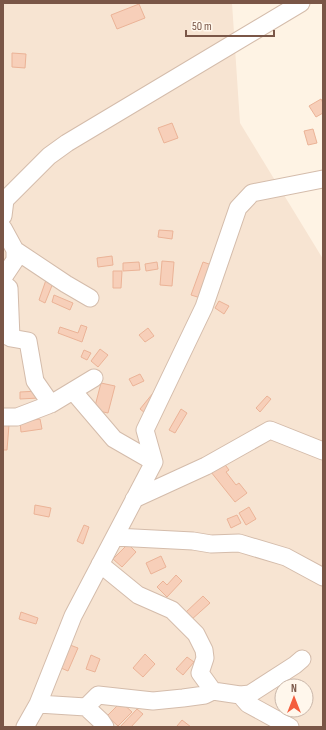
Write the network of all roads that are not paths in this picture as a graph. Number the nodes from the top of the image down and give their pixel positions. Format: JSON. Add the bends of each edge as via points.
{"nodes":[{"id":1,"x":301,"y":3,"type":"edge"},
{"id":2,"x":323,"y":179,"type":"edge"},
{"id":3,"x":3,"y":216,"type":"edge"},
{"id":4,"x":3,"y":228,"type":"edge"},
{"id":5,"x":15,"y":250,"type":"junction"},
{"id":6,"x":3,"y":278,"type":"edge"},
{"id":7,"x":3,"y":283,"type":"edge"},
{"id":8,"x":90,"y":298,"type":"dead end"},
{"id":9,"x":7,"y":336,"type":"edge"},
{"id":10,"x":94,"y":378,"type":"dead end"},
{"id":11,"x":73,"y":391,"type":"junction"},
{"id":12,"x":51,"y":404,"type":"junction"},
{"id":13,"x":3,"y":417,"type":"edge"},
{"id":14,"x":323,"y":451,"type":"edge"},
{"id":15,"x":154,"y":462,"type":"junction"},
{"id":16,"x":134,"y":499,"type":"junction"},
{"id":17,"x":115,"y":537,"type":"junction"},
{"id":18,"x":100,"y":564,"type":"junction"},
{"id":19,"x":323,"y":577,"type":"edge"},
{"id":20,"x":302,"y":659,"type":"dead end"},
{"id":21,"x":213,"y":691,"type":"junction"},
{"id":22,"x":240,"y":696,"type":"junction"},
{"id":23,"x":38,"y":704,"type":"junction"},
{"id":24,"x":86,"y":706,"type":"junction"},
{"id":25,"x":25,"y":727,"type":"edge"},
{"id":26,"x":105,"y":727,"type":"edge"},
{"id":27,"x":290,"y":727,"type":"edge"}],
"edges":[{"from":1,"to":3,"type":"street","via":[[67,143],[50,156],[6,200]]},
{"from":2,"to":15,"type":"street","via":[[252,193],[238,208],[204,307],[146,430]]},
{"from":4,"to":5,"type":"street"},
{"from":5,"to":6,"type":"street","via":[[15,260]]},
{"from":5,"to":8,"type":"street"},
{"from":7,"to":9,"type":"street","via":[[9,288]]},
{"from":9,"to":12,"type":"street","via":[[28,341],[35,382]]},
{"from":10,"to":11,"type":"street"},
{"from":11,"to":12,"type":"street"},
{"from":11,"to":15,"type":"street","via":[[114,439]]},
{"from":12,"to":13,"type":"street","via":[[17,417]]},
{"from":14,"to":16,"type":"street","via":[[270,430],[206,466]]},
{"from":15,"to":16,"type":"street"},
{"from":16,"to":17,"type":"street"},
{"from":17,"to":18,"type":"street"},
{"from":17,"to":19,"type":"street","via":[[211,544],[239,543],[286,557]]},
{"from":18,"to":21,"type":"street","via":[[138,595],[172,610],[196,634],[205,658],[200,673]]},
{"from":18,"to":23,"type":"street","via":[[73,616]]},
{"from":20,"to":22,"type":"street","via":[[250,694]]},
{"from":21,"to":22,"type":"street"},
{"from":21,"to":24,"type":"street","via":[[205,695],[153,701],[98,695]]},
{"from":22,"to":27,"type":"street","via":[[248,704]]},
{"from":23,"to":24,"type":"street"},
{"from":23,"to":25,"type":"street"},
{"from":24,"to":26,"type":"street"}]}
